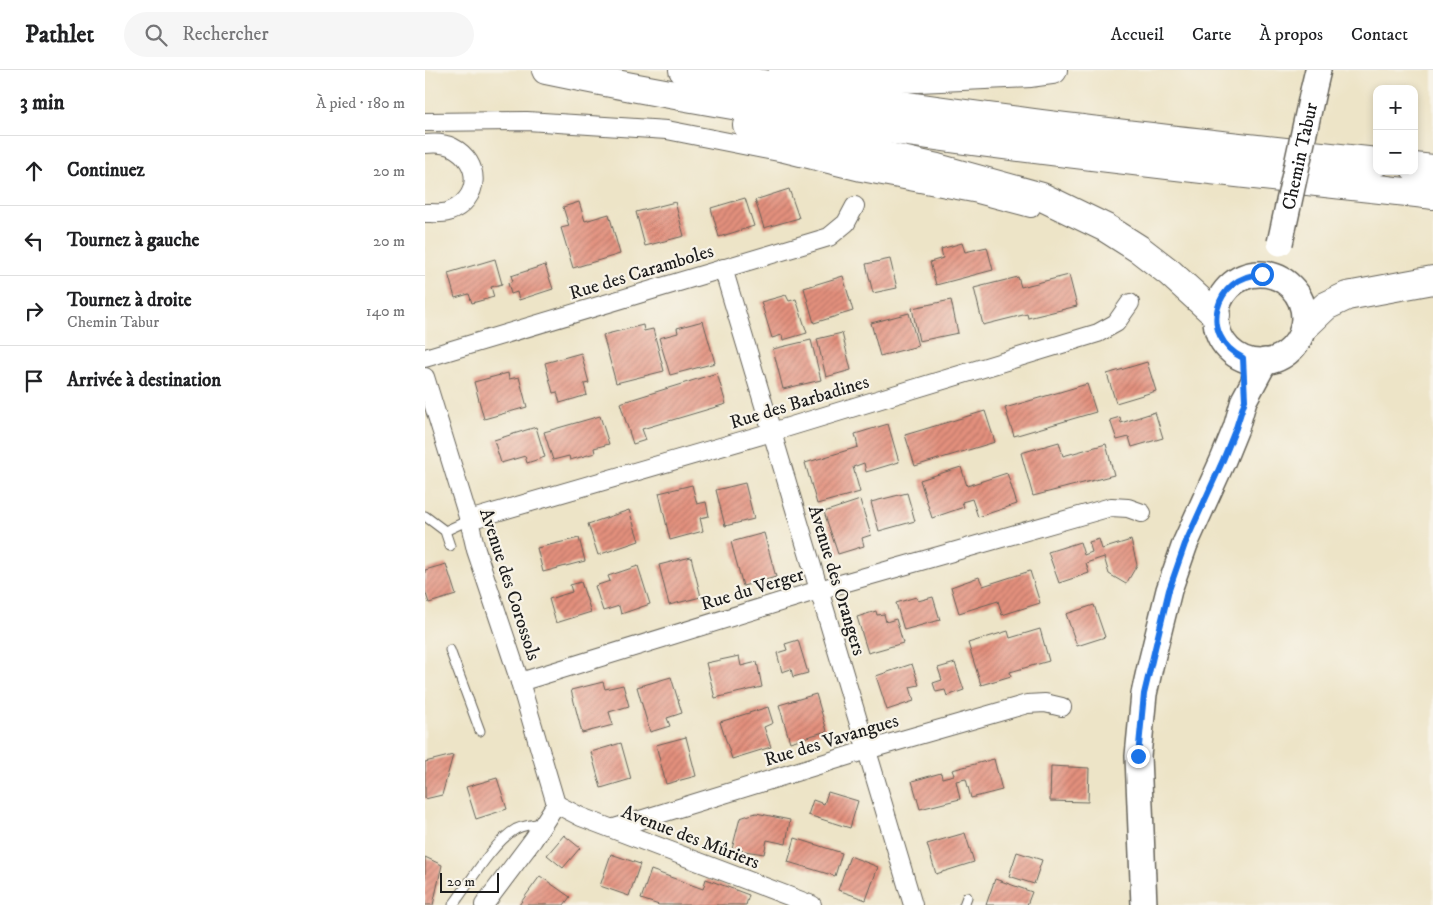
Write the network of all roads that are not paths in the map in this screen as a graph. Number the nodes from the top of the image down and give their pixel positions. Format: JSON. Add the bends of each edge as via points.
{"nodes":[{"id":1,"x":546,"y":70,"type":"edge"},
{"id":2,"x":683,"y":70,"type":"edge"},
{"id":3,"x":783,"y":70,"type":"edge"},
{"id":4,"x":1053,"y":70,"type":"edge"},
{"id":5,"x":585,"y":78,"type":"junction"},
{"id":6,"x":1315,"y":81,"type":"edge"},
{"id":7,"x":425,"y":122,"type":"edge"},
{"id":8,"x":425,"y":144,"type":"edge"},
{"id":9,"x":1373,"y":162,"type":"edge"},
{"id":10,"x":1418,"y":167,"type":"edge"},
{"id":11,"x":1433,"y":169,"type":"edge"},
{"id":12,"x":1433,"y":195,"type":"edge"},
{"id":13,"x":855,"y":206,"type":"dead end"},
{"id":14,"x":425,"y":213,"type":"edge"},
{"id":15,"x":1106,"y":228,"type":"junction"},
{"id":16,"x":723,"y":268,"type":"junction"},
{"id":17,"x":1273,"y":277,"type":"junction"},
{"id":18,"x":1433,"y":280,"type":"edge"},
{"id":19,"x":1130,"y":303,"type":"dead end"},
{"id":20,"x":1216,"y":315,"type":"junction"},
{"id":21,"x":1304,"y":327,"type":"junction"},
{"id":22,"x":425,"y":358,"type":"edge"},
{"id":23,"x":1254,"y":359,"type":"junction"},
{"id":24,"x":425,"y":377,"type":"edge"},
{"id":25,"x":772,"y":432,"type":"junction"},
{"id":26,"x":1142,"y":513,"type":"dead end"},
{"id":27,"x":425,"y":516,"type":"edge"},
{"id":28,"x":469,"y":520,"type":"junction"},
{"id":29,"x":445,"y":532,"type":"junction"},
{"id":30,"x":450,"y":546,"type":"dead end"},
{"id":31,"x":819,"y":590,"type":"junction"},
{"id":32,"x":450,"y":650,"type":"dead end"},
{"id":33,"x":520,"y":682,"type":"junction"},
{"id":34,"x":1062,"y":707,"type":"dead end"},
{"id":35,"x":480,"y":731,"type":"dead end"},
{"id":36,"x":867,"y":750,"type":"junction"},
{"id":37,"x":556,"y":804,"type":"junction"},
{"id":38,"x":545,"y":822,"type":"junction"},
{"id":39,"x":614,"y":828,"type":"junction"},
{"id":40,"x":453,"y":905,"type":"edge"},
{"id":41,"x":484,"y":905,"type":"edge"},
{"id":42,"x":813,"y":905,"type":"edge"},
{"id":43,"x":913,"y":905,"type":"edge"},
{"id":44,"x":1144,"y":905,"type":"edge"}],
"edges":[{"from":1,"to":5,"type":"highway"},
{"from":2,"to":9,"type":"highway","via":[[914,108]]},
{"from":3,"to":4,"type":"highway","via":[[850,77],[918,78]]},
{"from":5,"to":12,"type":"highway","via":[[756,110],[907,133],[1095,158]]},
{"from":5,"to":15,"type":"highway","via":[[703,115],[996,183],[1042,197]]},
{"from":6,"to":17,"type":"main road","name":"Chemin Tabur","bridge":true},
{"from":7,"to":15,"type":"street","via":[[527,121],[667,130],[978,194]]},
{"from":8,"to":14,"type":"street","via":[[451,146],[473,168],[474,178],[473,192],[462,206],[447,212]]},
{"from":10,"to":11,"type":"highway"},
{"from":13,"to":16,"type":"street","name":"Rue des Caramboles","via":[[846,223],[829,237]]},
{"from":15,"to":20,"type":"highway","via":[[1170,273]]},
{"from":16,"to":22,"type":"street","name":"Rue des Caramboles"},
{"from":16,"to":25,"type":"street","name":"Avenue des Orangers"},
{"from":17,"to":20,"type":"main road","via":[[1251,274],[1238,280],[1219,301]]},
{"from":17,"to":21,"type":"main road","via":[[1292,287],[1300,298]]},
{"from":18,"to":21,"type":"highway","via":[[1347,296],[1326,306]]},
{"from":19,"to":25,"type":"street","name":"Rue des Barbadines","via":[[1116,323],[1098,333]]},
{"from":20,"to":23,"type":"main road","via":[[1217,330],[1224,343],[1234,353]]},
{"from":21,"to":23,"type":"main road","via":[[1289,352],[1276,359]]},
{"from":23,"to":44,"type":"main road","via":[[1236,428],[1185,544],[1169,590],[1144,694],[1138,756]]},
{"from":24,"to":28,"type":"street","name":"Avenue des Corossols"},
{"from":25,"to":28,"type":"street","name":"Rue des Barbadines"},
{"from":25,"to":31,"type":"street","name":"Avenue des Orangers"},
{"from":26,"to":31,"type":"street","name":"Rue du Verger","via":[[1111,507]]},
{"from":27,"to":29,"type":"lane"},
{"from":28,"to":29,"type":"lane"},
{"from":28,"to":33,"type":"street","name":"Avenue des Corossols"},
{"from":29,"to":30,"type":"lane"},
{"from":31,"to":33,"type":"street","name":"Rue du Verger"},
{"from":31,"to":36,"type":"street","name":"Avenue des Orangers"},
{"from":32,"to":35,"type":"lane"},
{"from":33,"to":37,"type":"street","name":"Avenue des Corossols"},
{"from":34,"to":36,"type":"street","name":"Rue des Vavangues","via":[[1045,703],[1027,704]]},
{"from":36,"to":39,"type":"street","name":"Rue des Vavangues"},
{"from":36,"to":43,"type":"street","name":"Avenue des Orangers"},
{"from":37,"to":38,"type":"street"},
{"from":37,"to":39,"type":"street","name":"Avenue des Mûriers"},
{"from":38,"to":40,"type":"lane","via":[[516,829],[498,844]]},
{"from":38,"to":41,"type":"street"},
{"from":39,"to":42,"type":"street","name":"Avenue des Mûriers"}]}
